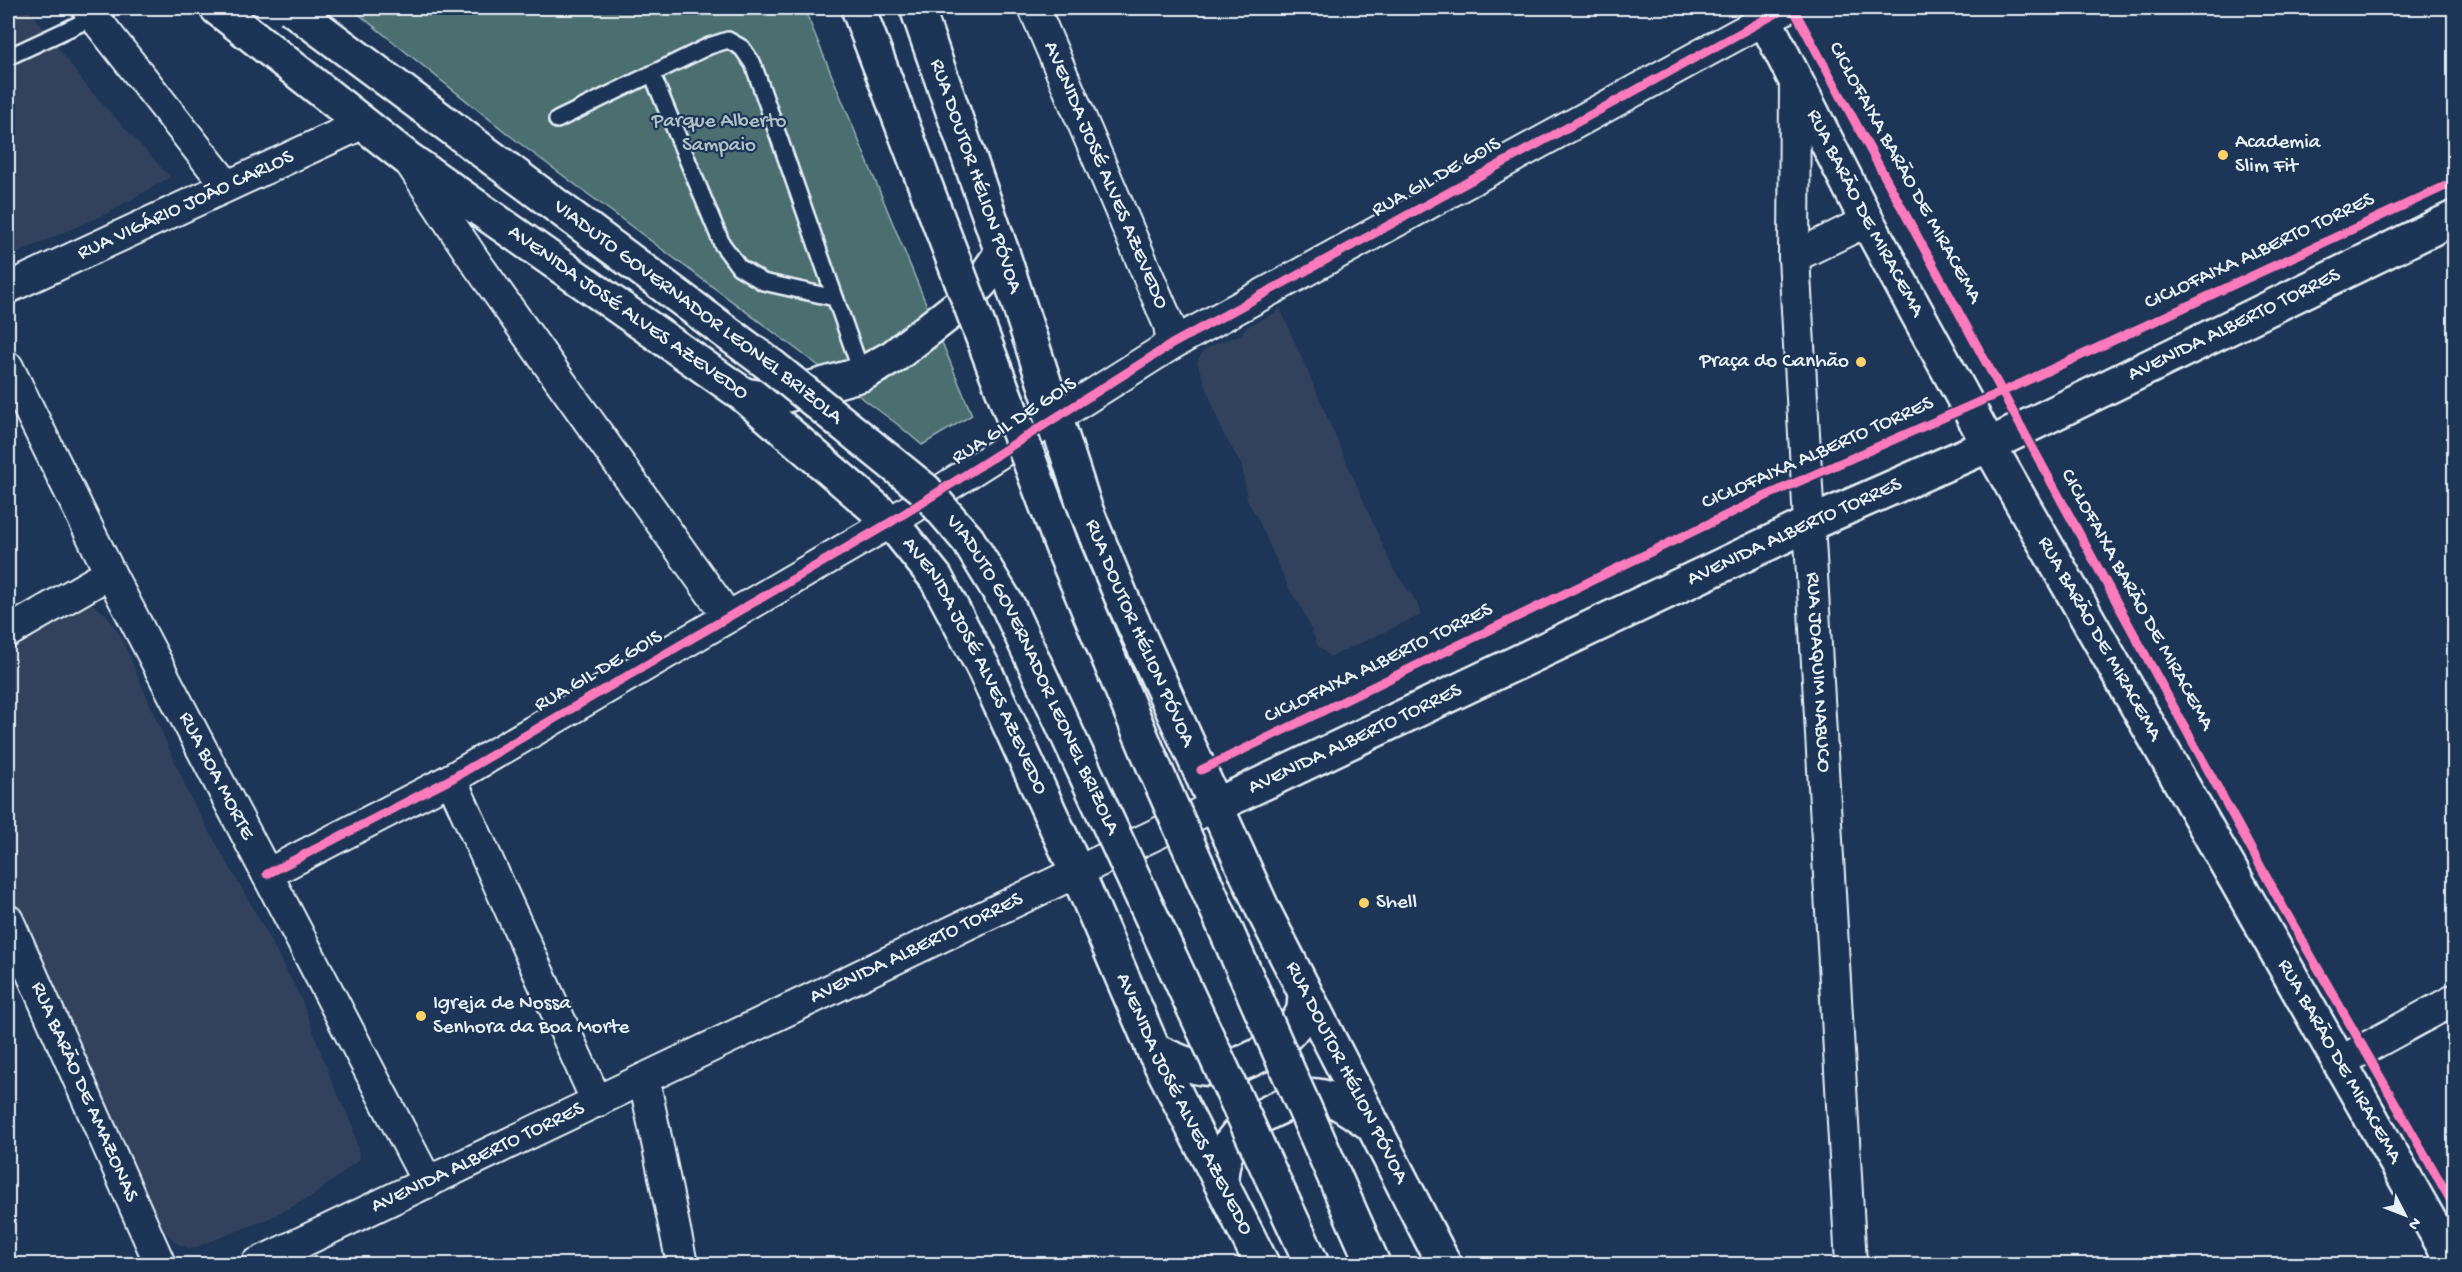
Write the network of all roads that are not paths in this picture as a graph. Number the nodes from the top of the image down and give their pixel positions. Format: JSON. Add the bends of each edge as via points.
{"nodes":[{"id":1,"x":217,"y":8,"type":"edge"},
{"id":2,"x":291,"y":8,"type":"edge"},
{"id":3,"x":858,"y":8,"type":"edge"},
{"id":4,"x":917,"y":8,"type":"edge"},
{"id":5,"x":1034,"y":8,"type":"edge"},
{"id":6,"x":1770,"y":11,"type":"edge"},
{"id":7,"x":90,"y":12,"type":"edge"},
{"id":8,"x":8,"y":57,"type":"edge"},
{"id":9,"x":652,"y":74,"type":"junction"},
{"id":10,"x":1795,"y":79,"type":"junction"},
{"id":11,"x":557,"y":120,"type":"dead end"},
{"id":12,"x":364,"y":123,"type":"junction"},
{"id":13,"x":407,"y":158,"type":"junction"},
{"id":14,"x":227,"y":186,"type":"junction"},
{"id":15,"x":2454,"y":218,"type":"edge"},
{"id":16,"x":1867,"y":221,"type":"junction"},
{"id":17,"x":1002,"y":252,"type":"junction"},
{"id":18,"x":1794,"y":257,"type":"junction"},
{"id":19,"x":8,"y":288,"type":"edge"},
{"id":20,"x":835,"y":298,"type":"junction"},
{"id":21,"x":1172,"y":344,"type":"junction"},
{"id":22,"x":8,"y":367,"type":"edge"},
{"id":23,"x":862,"y":374,"type":"junction"},
{"id":24,"x":744,"y":395,"type":"junction"},
{"id":25,"x":1054,"y":417,"type":"junction"},
{"id":26,"x":1989,"y":445,"type":"junction"},
{"id":27,"x":891,"y":522,"type":"junction"},
{"id":28,"x":1808,"y":525,"type":"junction"},
{"id":29,"x":110,"y":573,"type":"junction"},
{"id":30,"x":728,"y":617,"type":"junction"},
{"id":31,"x":8,"y":632,"type":"edge"},
{"id":32,"x":451,"y":779,"type":"junction"},
{"id":33,"x":1217,"y":805,"type":"junction"},
{"id":34,"x":1077,"y":872,"type":"junction"},
{"id":35,"x":267,"y":874,"type":"junction"},
{"id":36,"x":8,"y":920,"type":"edge"},
{"id":37,"x":1305,"y":996,"type":"junction"},
{"id":38,"x":2454,"y":1000,"type":"edge"},
{"id":39,"x":1154,"y":1051,"type":"junction"},
{"id":40,"x":2340,"y":1062,"type":"junction"},
{"id":41,"x":644,"y":1080,"type":"junction"},
{"id":42,"x":597,"y":1102,"type":"junction"},
{"id":43,"x":1372,"y":1125,"type":"junction"},
{"id":44,"x":428,"y":1183,"type":"junction"},
{"id":45,"x":1221,"y":1183,"type":"junction"},
{"id":46,"x":160,"y":1264,"type":"edge"},
{"id":47,"x":256,"y":1264,"type":"edge"},
{"id":48,"x":682,"y":1264,"type":"edge"},
{"id":49,"x":1262,"y":1264,"type":"edge"},
{"id":50,"x":1312,"y":1264,"type":"edge"},
{"id":51,"x":1373,"y":1264,"type":"edge"},
{"id":52,"x":1444,"y":1264,"type":"edge"},
{"id":53,"x":1851,"y":1264,"type":"edge"},
{"id":54,"x":2454,"y":1264,"type":"edge"}],
"edges":[{"from":1,"to":12,"type":"main road","name":"AVENIDA JOSÉ ALVES AZEVEDO"},
{"from":2,"to":50,"type":"main road","name":"VIADUTO GOVERNADOR LEONEL BRIZOLA","bridge":true,"via":[[773,367],[925,490],[968,540],[1008,606]]},
{"from":3,"to":51,"type":"main road","bridge":true,"via":[[1063,549],[1155,769]]},
{"from":4,"to":17,"type":"main road","name":"RUA DOUTOR HÉLION PÓVOA"},
{"from":5,"to":21,"type":"street","name":"AVENIDA JOSÉ ALVES AZEVEDO","via":[[1169,324]]},
{"from":6,"to":10,"type":"main road","name":"RUA BARÃO DE MIRACEMA"},
{"from":6,"to":21,"type":"street","name":"RUA GIL DE GOIS"},
{"from":7,"to":8,"type":"lane"},
{"from":7,"to":14,"type":"street"},
{"from":9,"to":11,"type":"lane"},
{"from":9,"to":20,"type":"lane","via":[[722,244],[739,267],[763,282]]},
{"from":9,"to":20,"type":"lane","via":[[728,40],[742,48],[753,64]]},
{"from":10,"to":16,"type":"main road","name":"RUA BARÃO DE MIRACEMA"},
{"from":10,"to":18,"type":"street","name":"RUA JOAQUIM NABUCO"},
{"from":12,"to":13,"type":"main road","name":"AVENIDA JOSÉ ALVES AZEVEDO"},
{"from":12,"to":14,"type":"street","name":"RUA VIGÁRIO JOÃO CARLOS"},
{"from":13,"to":24,"type":"main road","name":"AVENIDA JOSÉ ALVES AZEVEDO"},
{"from":13,"to":30,"type":"street","name":"AVENIDA JOSÉ ALVES AZEVEDO","via":[[475,261]]},
{"from":14,"to":19,"type":"street","name":"RUA VIGÁRIO JOÃO CARLOS"},
{"from":15,"to":26,"type":"main road","name":"AVENIDA ALBERTO TORRES"},
{"from":16,"to":18,"type":"street"},
{"from":16,"to":26,"type":"main road","name":"RUA BARÃO DE MIRACEMA"},
{"from":17,"to":23,"type":"main road","via":[[983,280],[944,320]]},
{"from":17,"to":25,"type":"main road","name":"RUA DOUTOR HÉLION PÓVOA"},
{"from":18,"to":28,"type":"street","name":"RUA JOAQUIM NABUCO"},
{"from":20,"to":23,"type":"lane"},
{"from":21,"to":25,"type":"street","name":"RUA GIL DE GOIS"},
{"from":22,"to":29,"type":"street","name":"RUA BOA MORTE"},
{"from":23,"to":24,"type":"main road","via":[[772,399]]},
{"from":24,"to":27,"type":"main road","name":"AVENIDA JOSÉ ALVES AZEVEDO"},
{"from":25,"to":27,"type":"street","name":"RUA GIL DE GOIS"},
{"from":25,"to":33,"type":"main road","name":"RUA DOUTOR HÉLION PÓVOA","via":[[1121,596]]},
{"from":26,"to":28,"type":"main road","name":"AVENIDA ALBERTO TORRES"},
{"from":26,"to":40,"type":"main road","name":"RUA BARÃO DE MIRACEMA"},
{"from":27,"to":30,"type":"street","name":"RUA GIL DE GOIS"},
{"from":27,"to":34,"type":"main road","name":"AVENIDA JOSÉ ALVES AZEVEDO","via":[[936,578],[984,669]]},
{"from":28,"to":33,"type":"main road","name":"AVENIDA ALBERTO TORRES"},
{"from":28,"to":53,"type":"street","name":"RUA JOAQUIM NABUCO"},
{"from":29,"to":31,"type":"street"},
{"from":29,"to":35,"type":"street","name":"RUA BOA MORTE"},
{"from":30,"to":32,"type":"street","name":"RUA GIL DE GOIS"},
{"from":32,"to":35,"type":"street","name":"RUA GIL DE GOIS"},
{"from":32,"to":42,"type":"street"},
{"from":33,"to":34,"type":"street","name":"AVENIDA ALBERTO TORRES"},
{"from":33,"to":37,"type":"main road","name":"RUA DOUTOR HÉLION PÓVOA"},
{"from":34,"to":39,"type":"main road","name":"AVENIDA JOSÉ ALVES AZEVEDO"},
{"from":34,"to":41,"type":"street","name":"AVENIDA ALBERTO TORRES"},
{"from":35,"to":44,"type":"street","name":"RUA BOA MORTE"},
{"from":36,"to":46,"type":"street","name":"RUA BARÃO DE AMAZONAS"},
{"from":37,"to":39,"type":"main road","via":[[1303,1013],[1258,1057],[1227,1068],[1201,1068]]},
{"from":37,"to":43,"type":"main road","name":"RUA DOUTOR HÉLION PÓVOA"},
{"from":38,"to":40,"type":"street"},
{"from":39,"to":45,"type":"main road","name":"AVENIDA JOSÉ ALVES AZEVEDO"},
{"from":40,"to":54,"type":"main road","name":"RUA BARÃO DE MIRACEMA"},
{"from":41,"to":42,"type":"street","name":"AVENIDA ALBERTO TORRES"},
{"from":41,"to":48,"type":"street"},
{"from":42,"to":44,"type":"street","name":"AVENIDA ALBERTO TORRES"},
{"from":43,"to":45,"type":"main road","via":[[1331,1099],[1305,1096],[1239,1130],[1224,1155]]},
{"from":43,"to":52,"type":"main road","name":"RUA DOUTOR HÉLION PÓVOA"},
{"from":44,"to":47,"type":"street","name":"AVENIDA ALBERTO TORRES"},
{"from":45,"to":49,"type":"main road","name":"AVENIDA JOSÉ ALVES AZEVEDO"}]}
